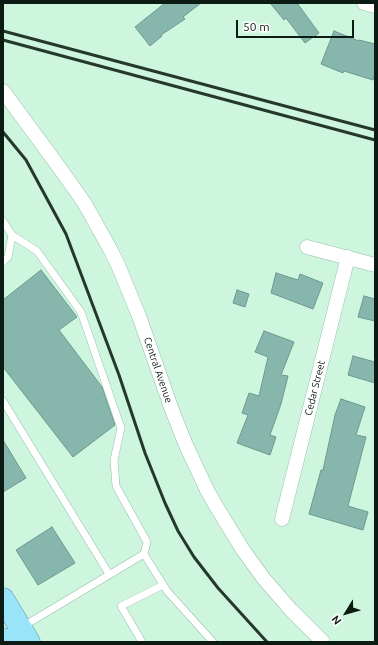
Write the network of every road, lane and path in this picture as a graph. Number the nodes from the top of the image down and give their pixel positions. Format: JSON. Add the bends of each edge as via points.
{"nodes":[{"id":1,"x":364,"y":3,"type":"edge"},
{"id":2,"x":375,"y":6,"type":"edge"},
{"id":3,"x":3,"y":91,"type":"edge"},
{"id":4,"x":3,"y":221,"type":"edge"},
{"id":5,"x":12,"y":235,"type":"junction"},
{"id":6,"x":307,"y":247,"type":"dead end"},
{"id":7,"x":348,"y":257,"type":"junction"},
{"id":8,"x":3,"y":262,"type":"edge"},
{"id":9,"x":375,"y":265,"type":"edge"},
{"id":10,"x":3,"y":402,"type":"edge"},
{"id":11,"x":282,"y":519,"type":"dead end"},
{"id":12,"x":144,"y":554,"type":"junction"},
{"id":13,"x":108,"y":574,"type":"junction"},
{"id":14,"x":163,"y":585,"type":"junction"},
{"id":15,"x":3,"y":599,"type":"edge"},
{"id":16,"x":14,"y":638,"type":"edge"},
{"id":17,"x":142,"y":642,"type":"edge"},
{"id":18,"x":213,"y":642,"type":"edge"},
{"id":19,"x":323,"y":642,"type":"edge"}],
"edges":[{"from":1,"to":2,"type":"street"},
{"from":3,"to":19,"type":"street","name":"Central Avenue","via":[[67,177],[102,234],[139,316],[185,443],[207,490],[233,535],[264,579]]},
{"from":4,"to":5,"type":"lane"},
{"from":5,"to":8,"type":"lane","via":[[8,258]]},
{"from":5,"to":12,"type":"lane","via":[[36,252],[81,312],[121,428],[114,460],[116,486],[147,542]]},
{"from":6,"to":7,"type":"street"},
{"from":7,"to":9,"type":"street"},
{"from":7,"to":11,"type":"street","name":"Cedar Street"},
{"from":10,"to":13,"type":"lane"},
{"from":12,"to":13,"type":"lane"},
{"from":12,"to":14,"type":"lane"},
{"from":13,"to":16,"type":"lane"},
{"from":14,"to":17,"type":"lane","via":[[121,606]]},
{"from":14,"to":18,"type":"lane"},
{"from":15,"to":16,"type":"highway"}]}
